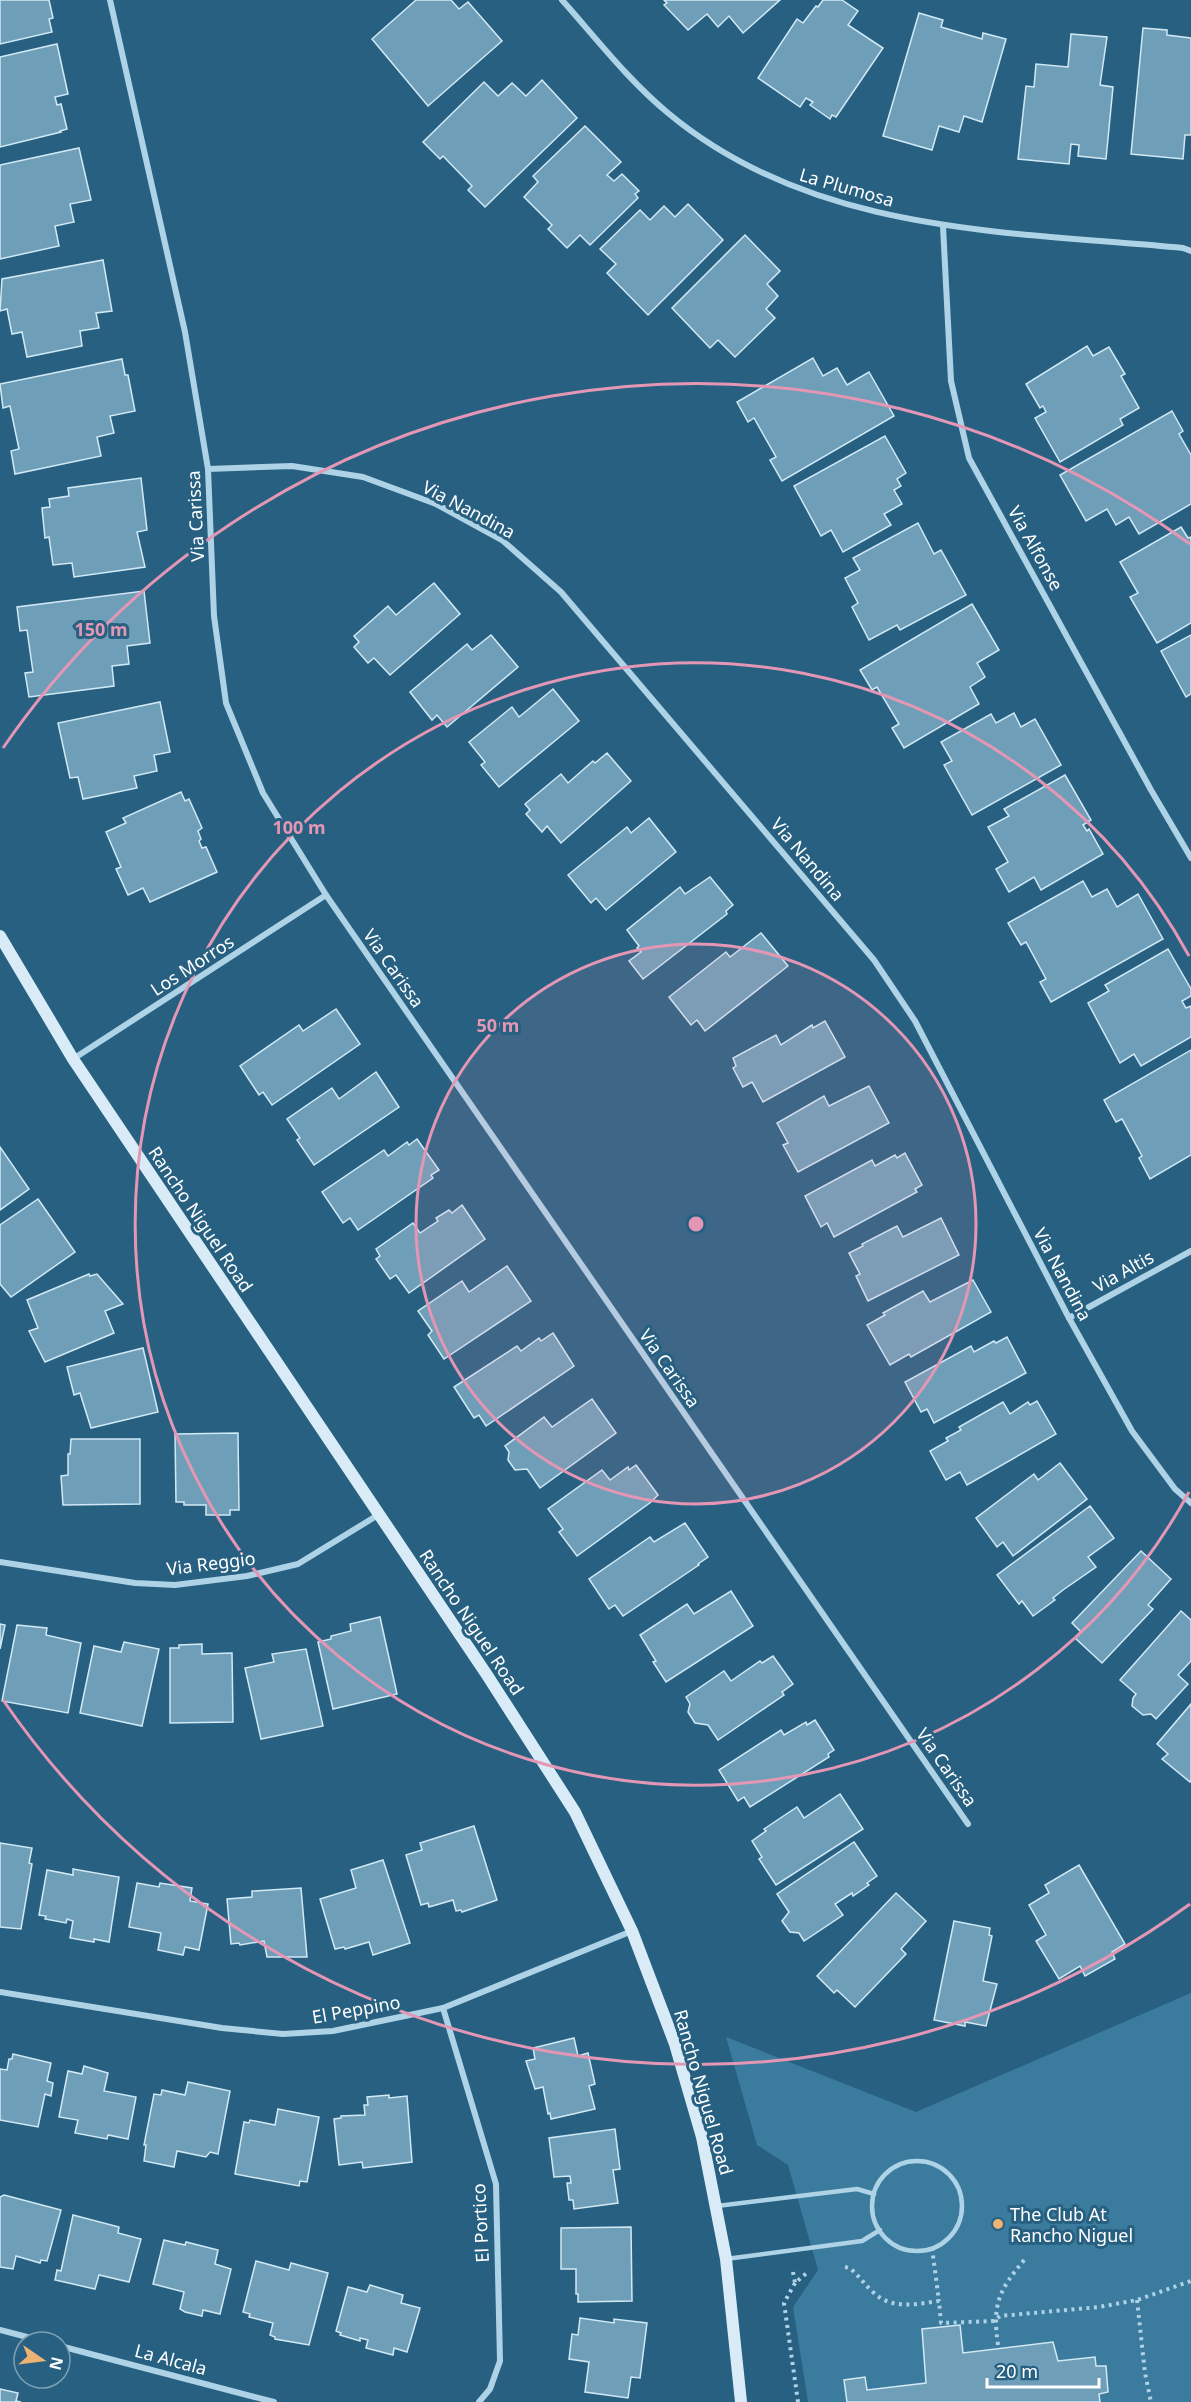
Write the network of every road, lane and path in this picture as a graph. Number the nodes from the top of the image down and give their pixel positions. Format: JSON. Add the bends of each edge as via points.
{"nodes":[{"id":1,"x":110,"y":0,"type":"edge"},
{"id":2,"x":562,"y":0,"type":"edge"},
{"id":3,"x":944,"y":226,"type":"junction"},
{"id":4,"x":1191,"y":251,"type":"edge"},
{"id":5,"x":208,"y":469,"type":"junction"},
{"id":6,"x":1191,"y":858,"type":"edge"},
{"id":7,"x":326,"y":895,"type":"junction"},
{"id":8,"x":0,"y":936,"type":"edge"},
{"id":9,"x":73,"y":1059,"type":"junction"},
{"id":10,"x":1191,"y":1251,"type":"edge"},
{"id":11,"x":1069,"y":1318,"type":"junction"},
{"id":12,"x":1191,"y":1503,"type":"edge"},
{"id":13,"x":378,"y":1515,"type":"junction"},
{"id":14,"x":0,"y":1562,"type":"edge"},
{"id":15,"x":968,"y":1824,"type":"dead end"},
{"id":16,"x":632,"y":1931,"type":"junction"},
{"id":17,"x":0,"y":1992,"type":"edge"},
{"id":18,"x":443,"y":2008,"type":"junction"},
{"id":19,"x":874,"y":2194,"type":"junction"},
{"id":20,"x":717,"y":2206,"type":"junction"},
{"id":21,"x":880,"y":2230,"type":"junction"},
{"id":22,"x":932,"y":2248,"type":"junction"},
{"id":23,"x":789,"y":2251,"type":"junction"},
{"id":24,"x":726,"y":2259,"type":"junction"},
{"id":25,"x":1025,"y":2259,"type":"dead end"},
{"id":26,"x":840,"y":2265,"type":"dead end"},
{"id":27,"x":811,"y":2270,"type":"dead end"},
{"id":28,"x":1191,"y":2281,"type":"edge"},
{"id":29,"x":795,"y":2283,"type":"junction"},
{"id":30,"x":1137,"y":2300,"type":"junction"},
{"id":31,"x":939,"y":2301,"type":"junction"},
{"id":32,"x":994,"y":2321,"type":"junction"},
{"id":33,"x":998,"y":2345,"type":"dead end"},
{"id":34,"x":72,"y":2349,"type":"edge"},
{"id":35,"x":274,"y":2402,"type":"edge"},
{"id":36,"x":479,"y":2402,"type":"edge"},
{"id":37,"x":741,"y":2402,"type":"edge"},
{"id":38,"x":798,"y":2402,"type":"edge"},
{"id":39,"x":1151,"y":2402,"type":"edge"}],
"edges":[{"from":1,"to":5,"type":"street","name":"Via Carissa","via":[[185,332]]},
{"from":2,"to":3,"type":"street","name":"La Plumosa","via":[[668,113],[730,156],[803,191],[864,211]]},
{"from":3,"to":4,"type":"street","name":"La Plumosa"},
{"from":3,"to":6,"type":"street","name":"Via Alfonse","via":[[951,381],[969,458]]},
{"from":5,"to":7,"type":"street","name":"Via Carissa","via":[[214,616],[226,703],[263,793]]},
{"from":5,"to":11,"type":"street","name":"Via Nandina","via":[[292,466],[363,477],[436,504],[502,540],[561,591],[874,960],[915,1021]]},
{"from":7,"to":9,"type":"street","name":"Los Morros"},
{"from":7,"to":15,"type":"street","name":"Via Carissa"},
{"from":8,"to":9,"type":"street","name":"Rancho Niguel Road"},
{"from":9,"to":13,"type":"street","name":"Rancho Niguel Road"},
{"from":10,"to":11,"type":"street","name":"Via Altis"},
{"from":11,"to":12,"type":"street","name":"Via Nandina","via":[[1132,1431],[1175,1489]]},
{"from":13,"to":14,"type":"street","name":"Via Reggio","via":[[298,1564],[246,1576],[175,1585],[135,1583]]},
{"from":13,"to":16,"type":"street","name":"Rancho Niguel Road","via":[[575,1812]]},
{"from":16,"to":18,"type":"street","name":"El Peppino"},
{"from":16,"to":20,"type":"street","name":"Rancho Niguel Road","via":[[675,2044]]},
{"from":17,"to":18,"type":"street","name":"El Peppino","via":[[222,2028],[283,2034],[333,2031]]},
{"from":18,"to":36,"type":"street","name":"El Portico","via":[[496,2184],[500,2361],[490,2390]]},
{"from":19,"to":20,"type":"lane","via":[[857,2189]]},
{"from":19,"to":21,"type":"lane","via":[[872,2208]]},
{"from":19,"to":22,"type":"lane","via":[[880,2180],[903,2163],[932,2163],[946,2171],[959,2190],[962,2211],[949,2238]]},
{"from":20,"to":24,"type":"street","name":"Rancho Niguel Road"},
{"from":21,"to":22,"type":"lane","via":[[895,2245],[908,2250]]},
{"from":21,"to":23,"type":"lane","via":[[862,2241]]},
{"from":22,"to":31,"type":"path"},
{"from":23,"to":24,"type":"lane"},
{"from":23,"to":29,"type":"path"},
{"from":24,"to":37,"type":"street","name":"Rancho Niguel Road"},
{"from":25,"to":32,"type":"path","via":[[998,2297]]},
{"from":26,"to":31,"type":"path","via":[[850,2268],[875,2294],[893,2305]]},
{"from":27,"to":29,"type":"path"},
{"from":28,"to":30,"type":"path"},
{"from":29,"to":38,"type":"path","via":[[784,2304]]},
{"from":30,"to":32,"type":"path","via":[[1000,2316]]},
{"from":30,"to":39,"type":"path"},
{"from":31,"to":32,"type":"path","via":[[941,2323]]},
{"from":32,"to":33,"type":"path"},
{"from":34,"to":35,"type":"street","name":"La Alcala"}]}
